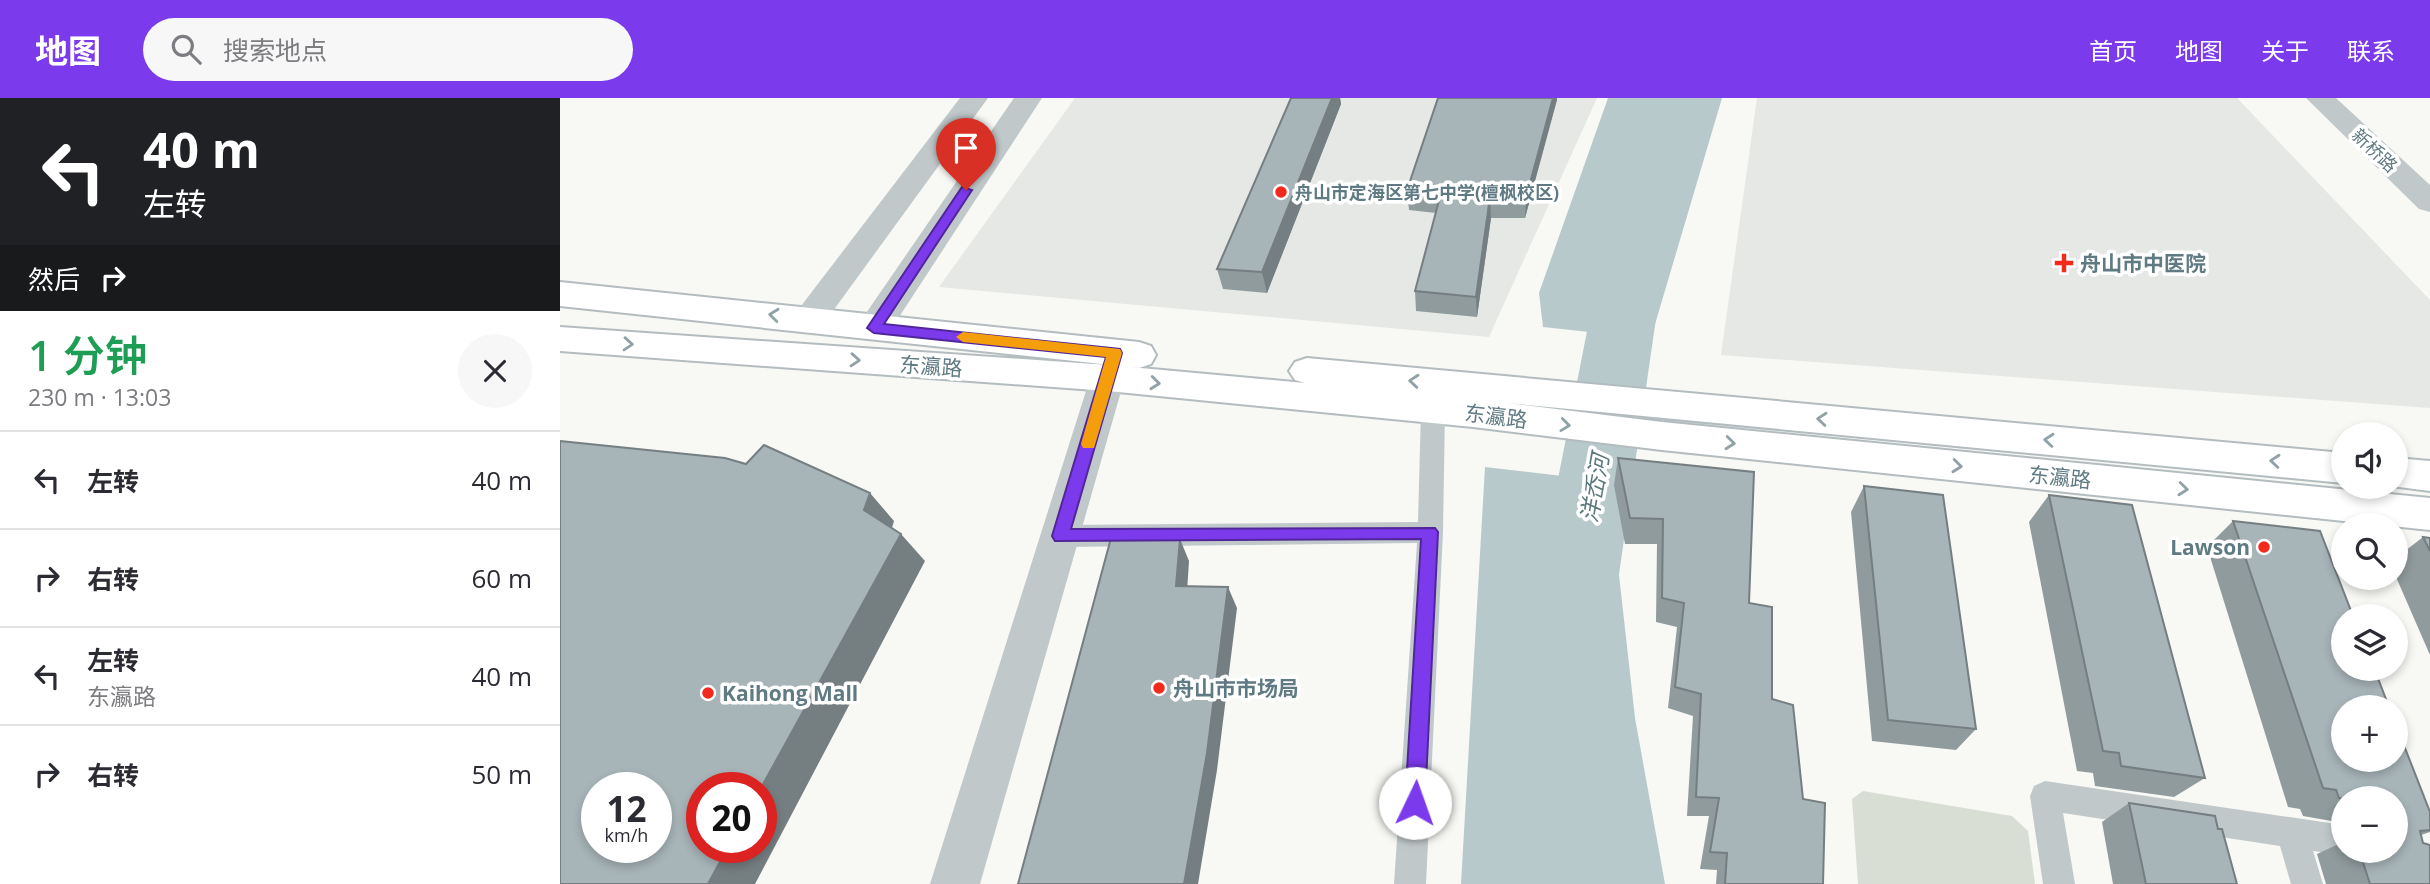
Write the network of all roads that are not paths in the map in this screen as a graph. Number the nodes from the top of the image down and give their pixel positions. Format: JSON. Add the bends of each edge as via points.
{"nodes":[{"id":1,"x":974,"y":98,"type":"edge"},
{"id":2,"x":1028,"y":98,"type":"edge"},
{"id":3,"x":2320,"y":98,"type":"edge"},
{"id":4,"x":2430,"y":202,"type":"edge"},
{"id":5,"x":560,"y":294,"type":"edge"},
{"id":6,"x":810,"y":318,"type":"junction"},
{"id":7,"x":874,"y":328,"type":"junction"},
{"id":8,"x":560,"y":339,"type":"edge"},
{"id":9,"x":1111,"y":365,"type":"junction"},
{"id":10,"x":1478,"y":400,"type":"junction"},
{"id":11,"x":1433,"y":410,"type":"junction"},
{"id":12,"x":1665,"y":421,"type":"junction"},
{"id":13,"x":2331,"y":467,"type":"edge"},
{"id":14,"x":2408,"y":474,"type":"edge"},
{"id":15,"x":2430,"y":476,"type":"edge"},
{"id":16,"x":2430,"y":514,"type":"edge"},
{"id":17,"x":1430,"y":532,"type":"junction"},
{"id":18,"x":1060,"y":536,"type":"junction"},
{"id":19,"x":2291,"y":833,"type":"junction"},
{"id":20,"x":2331,"y":839,"type":"edge"},
{"id":21,"x":956,"y":884,"type":"edge"},
{"id":22,"x":1410,"y":884,"type":"edge"},
{"id":23,"x":2059,"y":884,"type":"edge"},
{"id":24,"x":2307,"y":884,"type":"edge"}],
"edges":[{"from":1,"to":6,"type":"street"},
{"from":2,"to":7,"type":"street"},
{"from":3,"to":4,"type":"street","name":"新桥路"},
{"from":6,"to":5,"type":"main road","name":"东瀛路","one_way":true},
{"from":6,"to":7,"type":"main road","name":"东瀛路"},
{"from":7,"to":9,"type":"main road","name":"东瀛路"},
{"from":8,"to":9,"type":"main road","name":"东瀛路","one_way":true},
{"from":10,"to":9,"type":"main road","name":"东瀛路","one_way":true},
{"from":9,"to":11,"type":"main road","name":"东瀛路","one_way":true},
{"from":9,"to":18,"type":"street"},
{"from":10,"to":11,"type":"main road","name":"东瀛路"},
{"from":10,"to":12,"type":"main road","name":"东瀛路"},
{"from":11,"to":17,"type":"lane"},
{"from":13,"to":12,"type":"main road","name":"东瀛路","one_way":true},
{"from":12,"to":16,"type":"main road","name":"东瀛路","one_way":true},
{"from":14,"to":15,"type":"main road"},
{"from":17,"to":18,"type":"lane"},
{"from":17,"to":22,"type":"lane"},
{"from":18,"to":21,"type":"street"},
{"from":19,"to":20,"type":"lane"},
{"from":19,"to":23,"type":"lane","via":[[2221,834],[2045,796]]},
{"from":19,"to":24,"type":"lane"}]}
